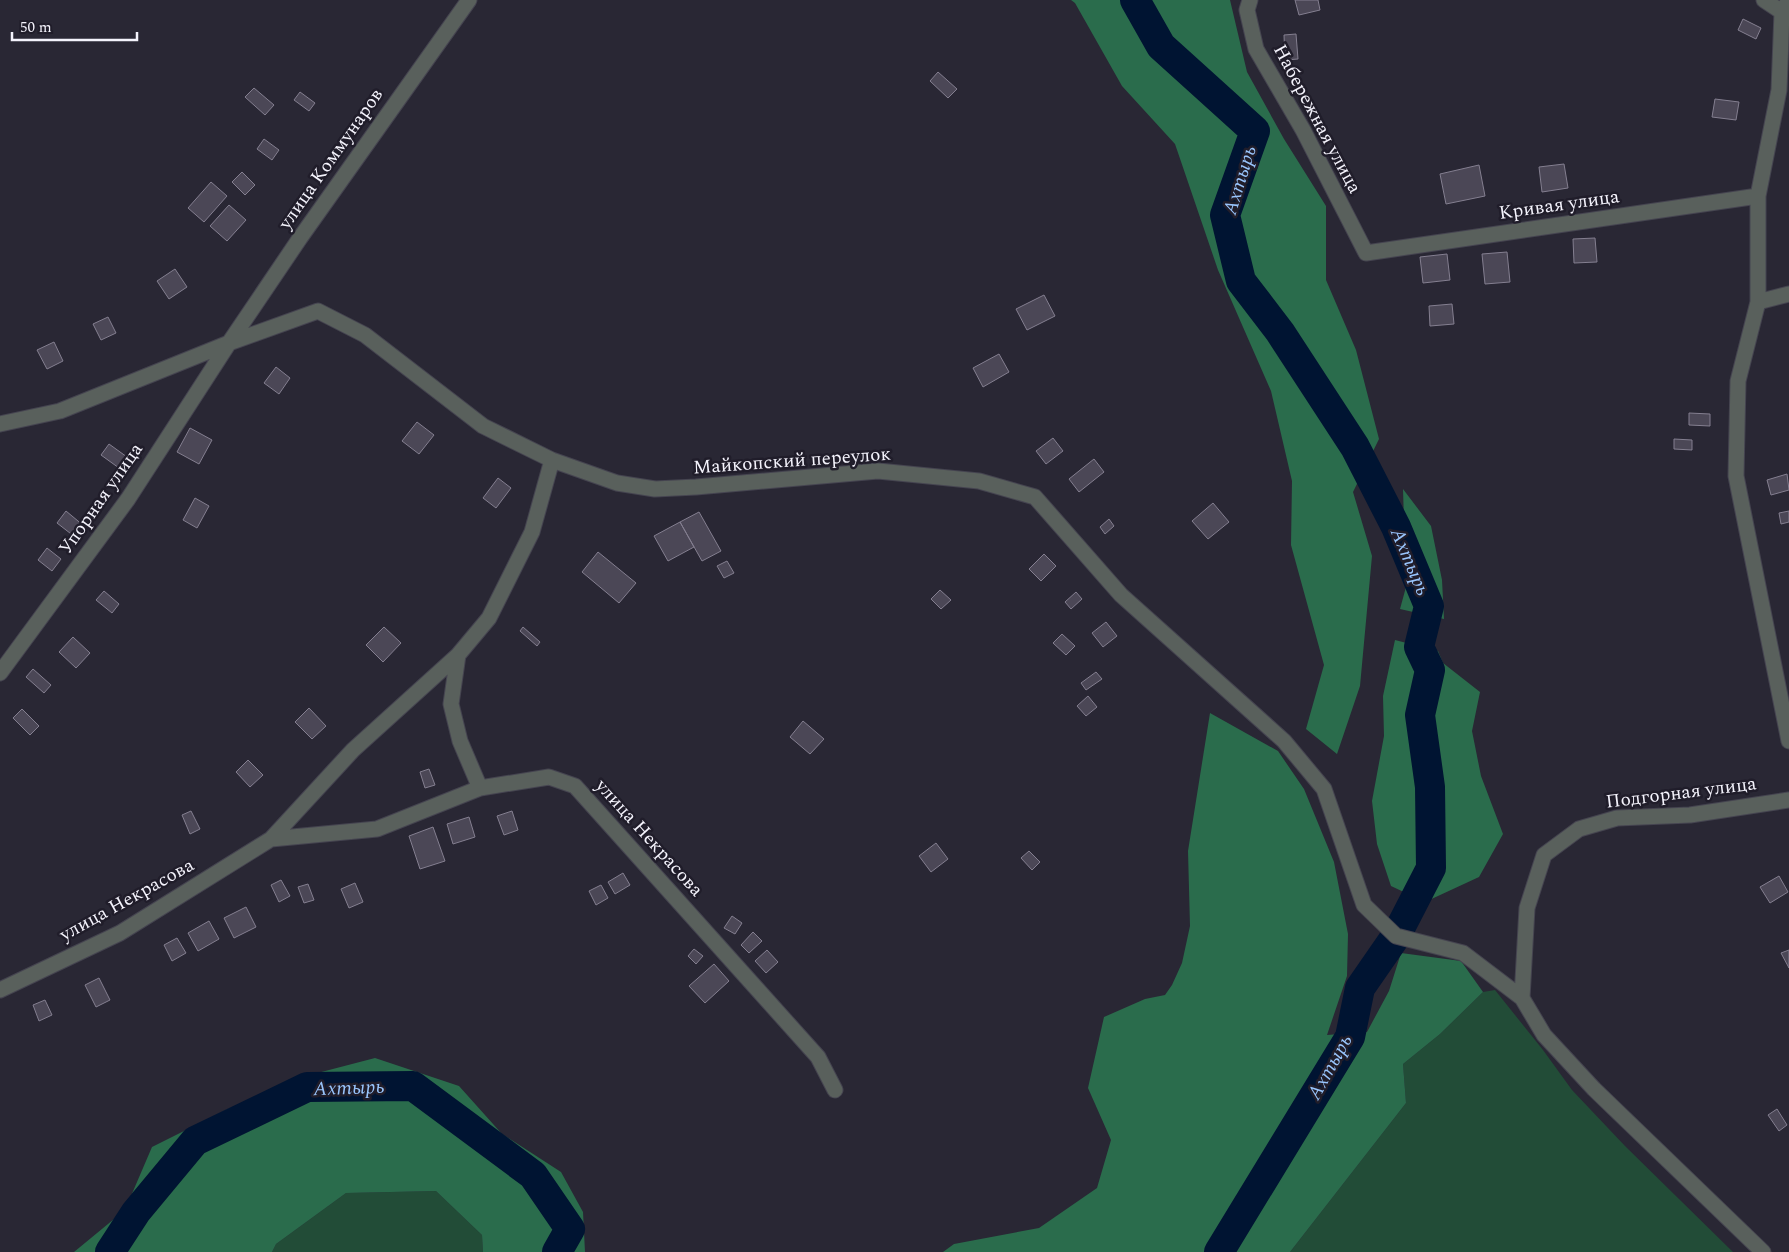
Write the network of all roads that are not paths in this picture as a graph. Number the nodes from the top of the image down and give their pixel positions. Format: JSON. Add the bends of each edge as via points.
{"nodes":[{"id":1,"x":469,"y":0,"type":"edge"},
{"id":2,"x":1250,"y":0,"type":"edge"},
{"id":3,"x":1764,"y":0,"type":"edge"},
{"id":4,"x":1786,"y":6,"type":"edge"},
{"id":5,"x":1758,"y":196,"type":"junction"},
{"id":6,"x":1366,"y":253,"type":"joint"},
{"id":7,"x":1789,"y":294,"type":"edge"},
{"id":8,"x":1758,"y":302,"type":"junction"},
{"id":9,"x":229,"y":343,"type":"junction"},
{"id":10,"x":0,"y":424,"type":"edge"},
{"id":11,"x":552,"y":460,"type":"junction"},
{"id":12,"x":458,"y":654,"type":"junction"},
{"id":13,"x":0,"y":673,"type":"edge"},
{"id":14,"x":1789,"y":740,"type":"edge"},
{"id":15,"x":480,"y":788,"type":"junction"},
{"id":16,"x":1789,"y":800,"type":"edge"},
{"id":17,"x":271,"y":839,"type":"junction"},
{"id":18,"x":0,"y":990,"type":"edge"},
{"id":19,"x":1522,"y":998,"type":"junction"},
{"id":20,"x":835,"y":1090,"type":"dead end"},
{"id":21,"x":1763,"y":1252,"type":"edge"}],
"edges":[{"from":1,"to":9,"type":"street","name":"улица Коммунаров"},
{"from":2,"to":6,"type":"street","name":"Набережная улица","via":[[1247,10],[1256,49],[1303,130]]},
{"from":3,"to":4,"type":"street"},
{"from":4,"to":5,"type":"street","via":[[1778,90]]},
{"from":5,"to":6,"type":"street","name":"Кривая улица"},
{"from":5,"to":8,"type":"street"},
{"from":7,"to":8,"type":"street"},
{"from":8,"to":14,"type":"street","via":[[1738,381],[1736,476]]},
{"from":9,"to":10,"type":"street","via":[[60,410]]},
{"from":9,"to":11,"type":"street","via":[[318,311],[366,335],[483,426]]},
{"from":9,"to":13,"type":"street","name":"Упорная улица","via":[[128,499]]},
{"from":11,"to":12,"type":"street","name":"улица Некрасова","via":[[532,532],[489,618]]},
{"from":11,"to":19,"type":"street","name":"Майкопский переулок","via":[[617,483],[655,489],[878,471],[979,481],[1035,497],[1121,595],[1284,741],[1324,789],[1364,905],[1396,936],[1463,953]]},
{"from":12,"to":15,"type":"street","via":[[451,704],[460,741]]},
{"from":12,"to":17,"type":"street","name":"улица Некрасова","via":[[353,750]]},
{"from":15,"to":17,"type":"street","name":"улица Некрасова","via":[[377,829]]},
{"from":15,"to":20,"type":"street","name":"улица Некрасова","via":[[549,777],[575,786],[818,1057]]},
{"from":16,"to":19,"type":"street","name":"Подгорная улица","via":[[1690,815],[1617,818],[1579,829],[1544,855],[1527,908]]},
{"from":17,"to":18,"type":"street","name":"улица Некрасова","via":[[120,932]]},
{"from":19,"to":21,"type":"street","via":[[1544,1035],[1594,1089]]}]}
